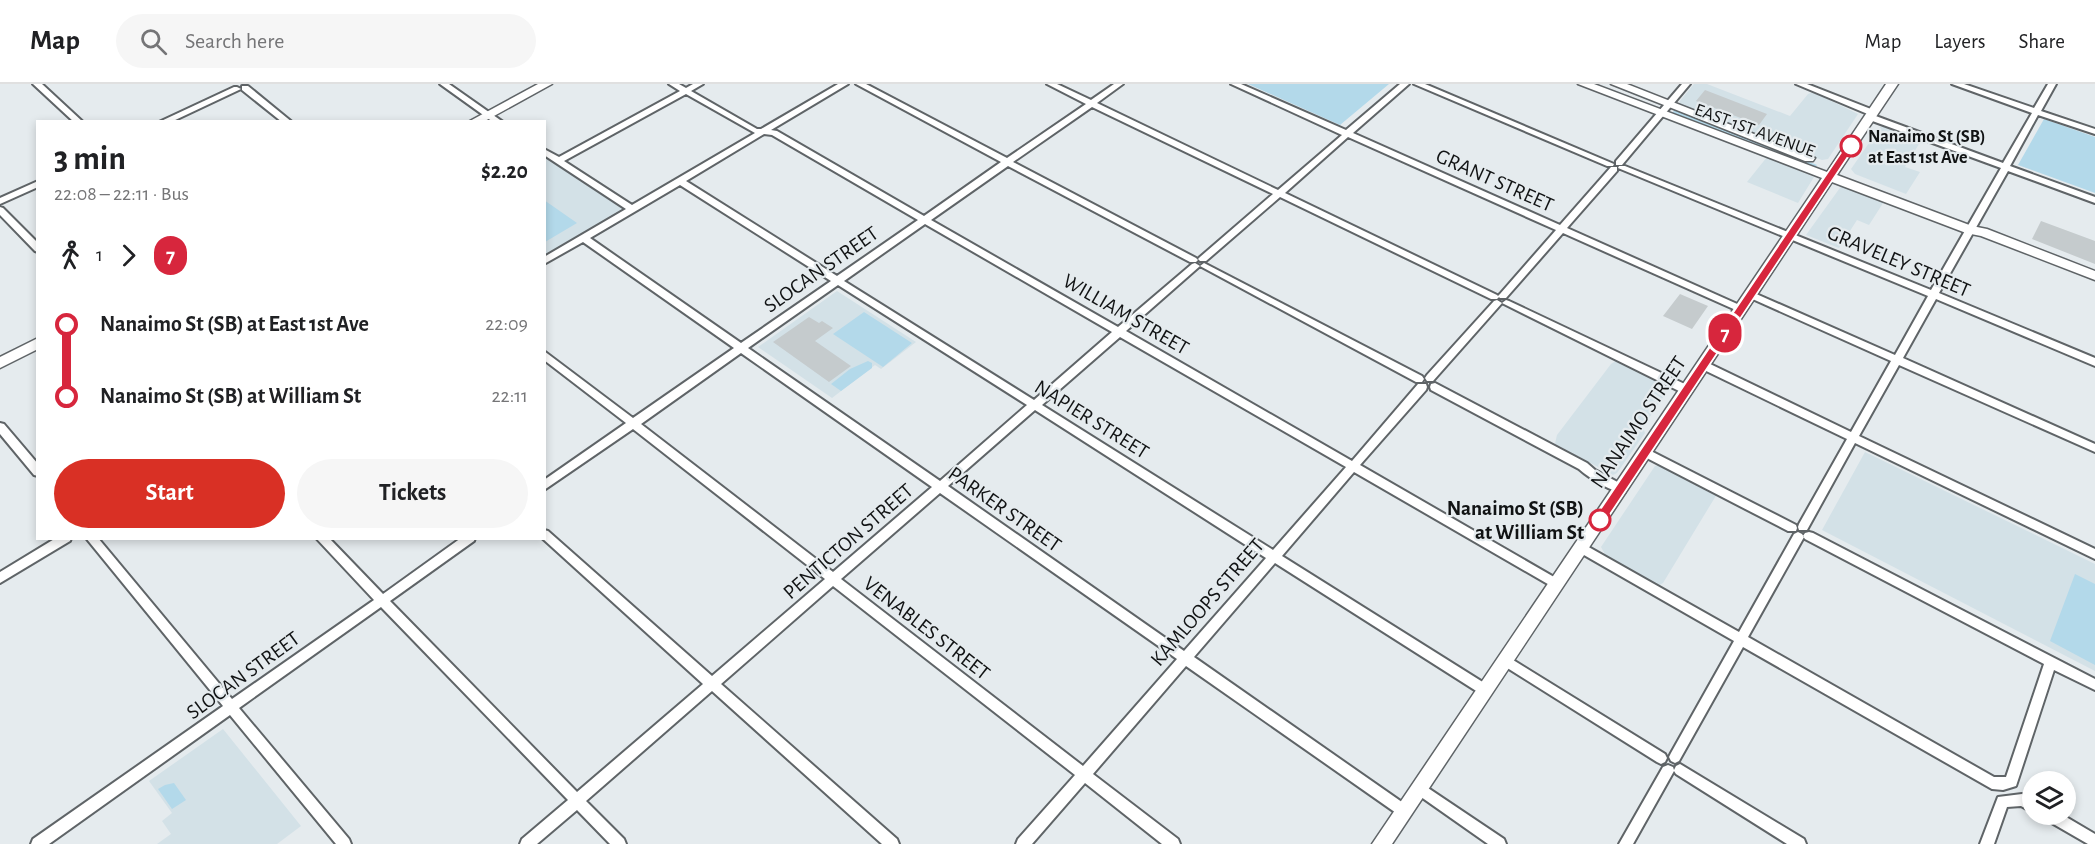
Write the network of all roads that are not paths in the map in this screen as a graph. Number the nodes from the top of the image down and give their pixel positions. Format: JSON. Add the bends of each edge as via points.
{"nodes":[{"id":1,"x":37,"y":84,"type":"edge"},
{"id":2,"x":444,"y":84,"type":"edge"},
{"id":3,"x":546,"y":84,"type":"edge"},
{"id":4,"x":673,"y":84,"type":"edge"},
{"id":5,"x":699,"y":84,"type":"edge"},
{"id":6,"x":844,"y":84,"type":"edge"},
{"id":7,"x":860,"y":84,"type":"edge"},
{"id":8,"x":1051,"y":84,"type":"edge"},
{"id":9,"x":1119,"y":84,"type":"edge"},
{"id":10,"x":1235,"y":84,"type":"edge"},
{"id":11,"x":1405,"y":84,"type":"edge"},
{"id":12,"x":1418,"y":84,"type":"edge"},
{"id":13,"x":1584,"y":84,"type":"edge"},
{"id":14,"x":1617,"y":84,"type":"edge"},
{"id":15,"x":1686,"y":84,"type":"edge"},
{"id":16,"x":1800,"y":84,"type":"edge"},
{"id":17,"x":1892,"y":84,"type":"edge"},
{"id":18,"x":1956,"y":84,"type":"edge"},
{"id":19,"x":2052,"y":84,"type":"edge"},
{"id":20,"x":242,"y":86,"type":"edge"},
{"id":21,"x":686,"y":91,"type":"junction"},
{"id":22,"x":1091,"y":103,"type":"junction"},
{"id":23,"x":1670,"y":104,"type":"junction"},
{"id":24,"x":2036,"y":112,"type":"junction"},
{"id":25,"x":488,"y":114,"type":"junction"},
{"id":26,"x":1662,"y":114,"type":"junction"},
{"id":27,"x":1871,"y":115,"type":"junction"},
{"id":28,"x":78,"y":120,"type":"edge"},
{"id":29,"x":167,"y":120,"type":"edge"},
{"id":30,"x":285,"y":120,"type":"edge"},
{"id":31,"x":477,"y":120,"type":"edge"},
{"id":32,"x":497,"y":120,"type":"edge"},
{"id":33,"x":763,"y":132,"type":"junction"},
{"id":34,"x":2095,"y":132,"type":"edge"},
{"id":35,"x":1347,"y":134,"type":"junction"},
{"id":36,"x":546,"y":152,"type":"edge"},
{"id":37,"x":559,"y":160,"type":"junction"},
{"id":38,"x":1008,"y":162,"type":"junction"},
{"id":39,"x":1616,"y":166,"type":"junction"},
{"id":40,"x":2005,"y":167,"type":"junction"},
{"id":41,"x":1832,"y":173,"type":"junction"},
{"id":42,"x":680,"y":181,"type":"junction"},
{"id":43,"x":36,"y":185,"type":"edge"},
{"id":44,"x":1279,"y":193,"type":"junction"},
{"id":45,"x":2095,"y":200,"type":"edge"},
{"id":46,"x":0,"y":201,"type":"edge"},
{"id":47,"x":633,"y":209,"type":"junction"},
{"id":48,"x":0,"y":210,"type":"edge"},
{"id":49,"x":924,"y":220,"type":"junction"},
{"id":50,"x":1561,"y":229,"type":"junction"},
{"id":51,"x":1975,"y":229,"type":"junction"},
{"id":52,"x":1790,"y":237,"type":"junction"},
{"id":53,"x":584,"y":238,"type":"junction"},
{"id":54,"x":36,"y":247,"type":"edge"},
{"id":55,"x":546,"y":260,"type":"edge"},
{"id":56,"x":1199,"y":263,"type":"junction"},
{"id":57,"x":2095,"y":276,"type":"edge"},
{"id":58,"x":837,"y":281,"type":"junction"},
{"id":59,"x":1751,"y":295,"type":"junction"},
{"id":60,"x":1933,"y":295,"type":"junction"},
{"id":61,"x":1500,"y":300,"type":"junction"},
{"id":62,"x":1741,"y":309,"type":"junction"},
{"id":63,"x":1118,"y":332,"type":"junction"},
{"id":64,"x":36,"y":345,"type":"edge"},
{"id":65,"x":741,"y":349,"type":"junction"},
{"id":66,"x":546,"y":356,"type":"edge"},
{"id":67,"x":1897,"y":360,"type":"junction"},
{"id":68,"x":2095,"y":362,"type":"edge"},
{"id":69,"x":0,"y":363,"type":"edge"},
{"id":70,"x":1704,"y":366,"type":"junction"},
{"id":71,"x":1432,"y":382,"type":"junction"},
{"id":72,"x":1420,"y":383,"type":"junction"},
{"id":73,"x":1687,"y":390,"type":"junction"},
{"id":74,"x":1033,"y":405,"type":"junction"},
{"id":75,"x":634,"y":423,"type":"junction"},
{"id":76,"x":0,"y":427,"type":"edge"},
{"id":77,"x":1853,"y":438,"type":"junction"},
{"id":78,"x":2095,"y":448,"type":"edge"},
{"id":79,"x":1645,"y":452,"type":"junction"},
{"id":80,"x":1352,"y":467,"type":"junction"},
{"id":81,"x":36,"y":470,"type":"edge"},
{"id":82,"x":546,"y":485,"type":"edge"},
{"id":83,"x":939,"y":487,"type":"junction"},
{"id":84,"x":1621,"y":489,"type":"junction"},
{"id":85,"x":1801,"y":532,"type":"junction"},
{"id":86,"x":546,"y":536,"type":"edge"},
{"id":87,"x":63,"y":540,"type":"edge"},
{"id":88,"x":93,"y":540,"type":"edge"},
{"id":89,"x":323,"y":540,"type":"edge"},
{"id":90,"x":467,"y":540,"type":"edge"},
{"id":91,"x":1581,"y":548,"type":"junction"},
{"id":92,"x":2094,"y":551,"type":"edge"},
{"id":93,"x":1273,"y":557,"type":"junction"},
{"id":94,"x":0,"y":578,"type":"edge"},
{"id":95,"x":833,"y":579,"type":"junction"},
{"id":96,"x":1557,"y":584,"type":"junction"},
{"id":97,"x":382,"y":601,"type":"junction"},
{"id":98,"x":1741,"y":639,"type":"junction"},
{"id":99,"x":1184,"y":658,"type":"junction"},
{"id":100,"x":1505,"y":660,"type":"junction"},
{"id":101,"x":2051,"y":662,"type":"junction"},
{"id":102,"x":711,"y":684,"type":"junction"},
{"id":103,"x":2095,"y":684,"type":"edge"},
{"id":104,"x":1485,"y":690,"type":"junction"},
{"id":105,"x":232,"y":708,"type":"junction"},
{"id":106,"x":1674,"y":766,"type":"junction"},
{"id":107,"x":1084,"y":775,"type":"junction"},
{"id":108,"x":1419,"y":788,"type":"junction"},
{"id":109,"x":2022,"y":800,"type":"edge"},
{"id":110,"x":576,"y":801,"type":"junction"},
{"id":111,"x":1404,"y":811,"type":"junction"},
{"id":112,"x":2067,"y":825,"type":"edge"},
{"id":113,"x":2095,"y":841,"type":"edge"},
{"id":114,"x":38,"y":844,"type":"edge"},
{"id":115,"x":344,"y":844,"type":"edge"},
{"id":116,"x":527,"y":844,"type":"edge"},
{"id":117,"x":619,"y":844,"type":"edge"},
{"id":118,"x":892,"y":844,"type":"edge"},
{"id":119,"x":1023,"y":844,"type":"edge"},
{"id":120,"x":1173,"y":844,"type":"edge"},
{"id":121,"x":1381,"y":844,"type":"edge"},
{"id":122,"x":1499,"y":844,"type":"edge"},
{"id":123,"x":1626,"y":844,"type":"edge"},
{"id":124,"x":1799,"y":844,"type":"edge"},
{"id":125,"x":1987,"y":844,"type":"edge"}],
"edges":[{"from":1,"to":28,"type":"street"},
{"from":2,"to":25,"type":"street"},
{"from":3,"to":25,"type":"main road"},
{"from":4,"to":21,"type":"street","name":"WILLIAM STREET"},
{"from":5,"to":21,"type":"street"},
{"from":6,"to":33,"type":"street"},
{"from":7,"to":38,"type":"street"},
{"from":8,"to":22,"type":"street"},
{"from":9,"to":22,"type":"street","name":"SLOCAN STREET"},
{"from":10,"to":35,"type":"street","name":"GRANT STREET"},
{"from":11,"to":35,"type":"street","name":"PENTICTON STREET"},
{"from":12,"to":39,"type":"street","name":"GRAVELEY STREET"},
{"from":13,"to":26,"type":"main road","name":"EAST 1ST AVENUE"},
{"from":14,"to":23,"type":"main road","name":"EAST 1ST AVENUE"},
{"from":15,"to":23,"type":"street"},
{"from":16,"to":27,"type":"street"},
{"from":17,"to":27,"type":"main road","name":"NANAIMO STREET"},
{"from":18,"to":24,"type":"street"},
{"from":19,"to":24,"type":"street"},
{"from":20,"to":29,"type":"street"},
{"from":20,"to":30,"type":"street"},
{"from":21,"to":33,"type":"street","name":"WILLIAM STREET"},
{"from":21,"to":37,"type":"street"},
{"from":22,"to":38,"type":"street","name":"SLOCAN STREET"},
{"from":22,"to":44,"type":"street"},
{"from":23,"to":26,"type":"street"},
{"from":23,"to":41,"type":"main road","name":"EAST 1ST AVENUE"},
{"from":24,"to":34,"type":"street"},
{"from":24,"to":40,"type":"street"},
{"from":25,"to":31,"type":"main road"},
{"from":25,"to":32,"type":"street"},
{"from":26,"to":39,"type":"street"},
{"from":26,"to":41,"type":"main road","name":"EAST 1ST AVENUE"},
{"from":27,"to":40,"type":"street"},
{"from":27,"to":41,"type":"main road","name":"NANAIMO STREET"},
{"from":33,"to":42,"type":"street"},
{"from":33,"to":49,"type":"street","name":"WILLIAM STREET","via":[[774,133]]},
{"from":35,"to":44,"type":"street","name":"PENTICTON STREET"},
{"from":35,"to":50,"type":"street","name":"GRANT STREET"},
{"from":36,"to":37,"type":"street"},
{"from":37,"to":47,"type":"street"},
{"from":38,"to":49,"type":"street","name":"SLOCAN STREET"},
{"from":38,"to":56,"type":"street"},
{"from":39,"to":50,"type":"street"},
{"from":39,"to":52,"type":"street","name":"GRAVELEY STREET"},
{"from":40,"to":45,"type":"street"},
{"from":40,"to":51,"type":"street"},
{"from":41,"to":51,"type":"main road","name":"EAST 1ST AVENUE"},
{"from":41,"to":52,"type":"main road","name":"NANAIMO STREET"},
{"from":42,"to":47,"type":"street"},
{"from":42,"to":58,"type":"street","name":"NAPIER STREET"},
{"from":43,"to":46,"type":"street"},
{"from":44,"to":56,"type":"street","name":"PENTICTON STREET"},
{"from":44,"to":61,"type":"street"},
{"from":47,"to":53,"type":"street"},
{"from":48,"to":54,"type":"street"},
{"from":49,"to":58,"type":"street","name":"SLOCAN STREET"},
{"from":49,"to":63,"type":"street","name":"WILLIAM STREET"},
{"from":50,"to":61,"type":"street"},
{"from":50,"to":62,"type":"street","name":"GRANT STREET"},
{"from":51,"to":57,"type":"main road","name":"EAST 1ST AVENUE"},
{"from":51,"to":60,"type":"street"},
{"from":52,"to":59,"type":"main road","name":"NANAIMO STREET"},
{"from":52,"to":60,"type":"street","name":"GRAVELEY STREET"},
{"from":53,"to":55,"type":"street"},
{"from":53,"to":65,"type":"street","name":"PARKER STREET"},
{"from":56,"to":63,"type":"street","name":"PENTICTON STREET"},
{"from":56,"to":72,"type":"street"},
{"from":58,"to":65,"type":"street","name":"SLOCAN STREET"},
{"from":58,"to":74,"type":"street","name":"NAPIER STREET"},
{"from":59,"to":62,"type":"main road","name":"NANAIMO STREET"},
{"from":59,"to":67,"type":"street"},
{"from":60,"to":67,"type":"street"},
{"from":60,"to":68,"type":"street","name":"GRAVELEY STREET"},
{"from":61,"to":71,"type":"street"},
{"from":61,"to":73,"type":"street"},
{"from":62,"to":70,"type":"main road","name":"NANAIMO STREET"},
{"from":63,"to":74,"type":"street","name":"PENTICTON STREET"},
{"from":63,"to":80,"type":"street","name":"WILLIAM STREET"},
{"from":64,"to":69,"type":"main road"},
{"from":65,"to":75,"type":"street","name":"SLOCAN STREET"},
{"from":65,"to":83,"type":"street","name":"PARKER STREET"},
{"from":66,"to":75,"type":"street","name":"VENABLES STREET"},
{"from":67,"to":77,"type":"street"},
{"from":67,"to":78,"type":"street"},
{"from":70,"to":73,"type":"main road","name":"NANAIMO STREET"},
{"from":70,"to":77,"type":"street"},
{"from":71,"to":72,"type":"street","via":[[1429,389]]},
{"from":71,"to":84,"type":"street"},
{"from":72,"to":80,"type":"street","name":"KAMLOOPS STREET"},
{"from":73,"to":79,"type":"main road","name":"NANAIMO STREET"},
{"from":74,"to":83,"type":"street","name":"PENTICTON STREET"},
{"from":74,"to":93,"type":"street","name":"NAPIER STREET"},
{"from":75,"to":82,"type":"street","name":"SLOCAN STREET"},
{"from":75,"to":95,"type":"street","name":"VENABLES STREET"},
{"from":76,"to":81,"type":"street"},
{"from":77,"to":85,"type":"street"},
{"from":77,"to":92,"type":"street"},
{"from":79,"to":84,"type":"main road","name":"NANAIMO STREET"},
{"from":79,"to":85,"type":"street"},
{"from":80,"to":93,"type":"street","name":"KAMLOOPS STREET"},
{"from":80,"to":96,"type":"street","name":"WILLIAM STREET"},
{"from":83,"to":95,"type":"street","name":"PENTICTON STREET"},
{"from":83,"to":99,"type":"street","name":"PARKER STREET"},
{"from":84,"to":91,"type":"main road","name":"NANAIMO STREET"},
{"from":85,"to":98,"type":"street"},
{"from":85,"to":101,"type":"street"},
{"from":86,"to":102,"type":"street"},
{"from":87,"to":94,"type":"street"},
{"from":88,"to":105,"type":"street"},
{"from":89,"to":97,"type":"street"},
{"from":90,"to":97,"type":"street","name":"SLOCAN STREET"},
{"from":91,"to":96,"type":"main road","name":"NANAIMO STREET"},
{"from":91,"to":98,"type":"street"},
{"from":93,"to":99,"type":"street","name":"KAMLOOPS STREET"},
{"from":93,"to":104,"type":"street","name":"NAPIER STREET"},
{"from":95,"to":102,"type":"street","name":"PENTICTON STREET"},
{"from":95,"to":107,"type":"street","name":"VENABLES STREET"},
{"from":96,"to":100,"type":"main road","name":"NANAIMO STREET"},
{"from":97,"to":105,"type":"street","name":"SLOCAN STREET"},
{"from":97,"to":110,"type":"street"},
{"from":98,"to":101,"type":"street","via":[[1992,783],[2003,784],[2011,782]]},
{"from":98,"to":106,"type":"street"},
{"from":99,"to":107,"type":"street","name":"KAMLOOPS STREET"},
{"from":99,"to":111,"type":"street","name":"PARKER STREET"},
{"from":100,"to":104,"type":"main road","name":"NANAIMO STREET"},
{"from":100,"to":106,"type":"street","via":[[1661,758],[1667,754]]},
{"from":101,"to":103,"type":"street"},
{"from":102,"to":110,"type":"street","name":"PENTICTON STREET"},
{"from":102,"to":118,"type":"street"},
{"from":104,"to":108,"type":"main road","name":"NANAIMO STREET"},
{"from":105,"to":114,"type":"street","name":"SLOCAN STREET"},
{"from":105,"to":115,"type":"street"},
{"from":106,"to":123,"type":"street"},
{"from":106,"to":124,"type":"street"},
{"from":107,"to":119,"type":"street","name":"KAMLOOPS STREET"},
{"from":107,"to":120,"type":"street","name":"VENABLES STREET"},
{"from":108,"to":111,"type":"main road","name":"NANAIMO STREET"},
{"from":108,"to":122,"type":"street"},
{"from":109,"to":125,"type":"street","via":[[2003,801]]},
{"from":110,"to":116,"type":"street","name":"PENTICTON STREET"},
{"from":110,"to":117,"type":"street"},
{"from":111,"to":121,"type":"main road","name":"NANAIMO STREET"},
{"from":112,"to":113,"type":"street"}]}
